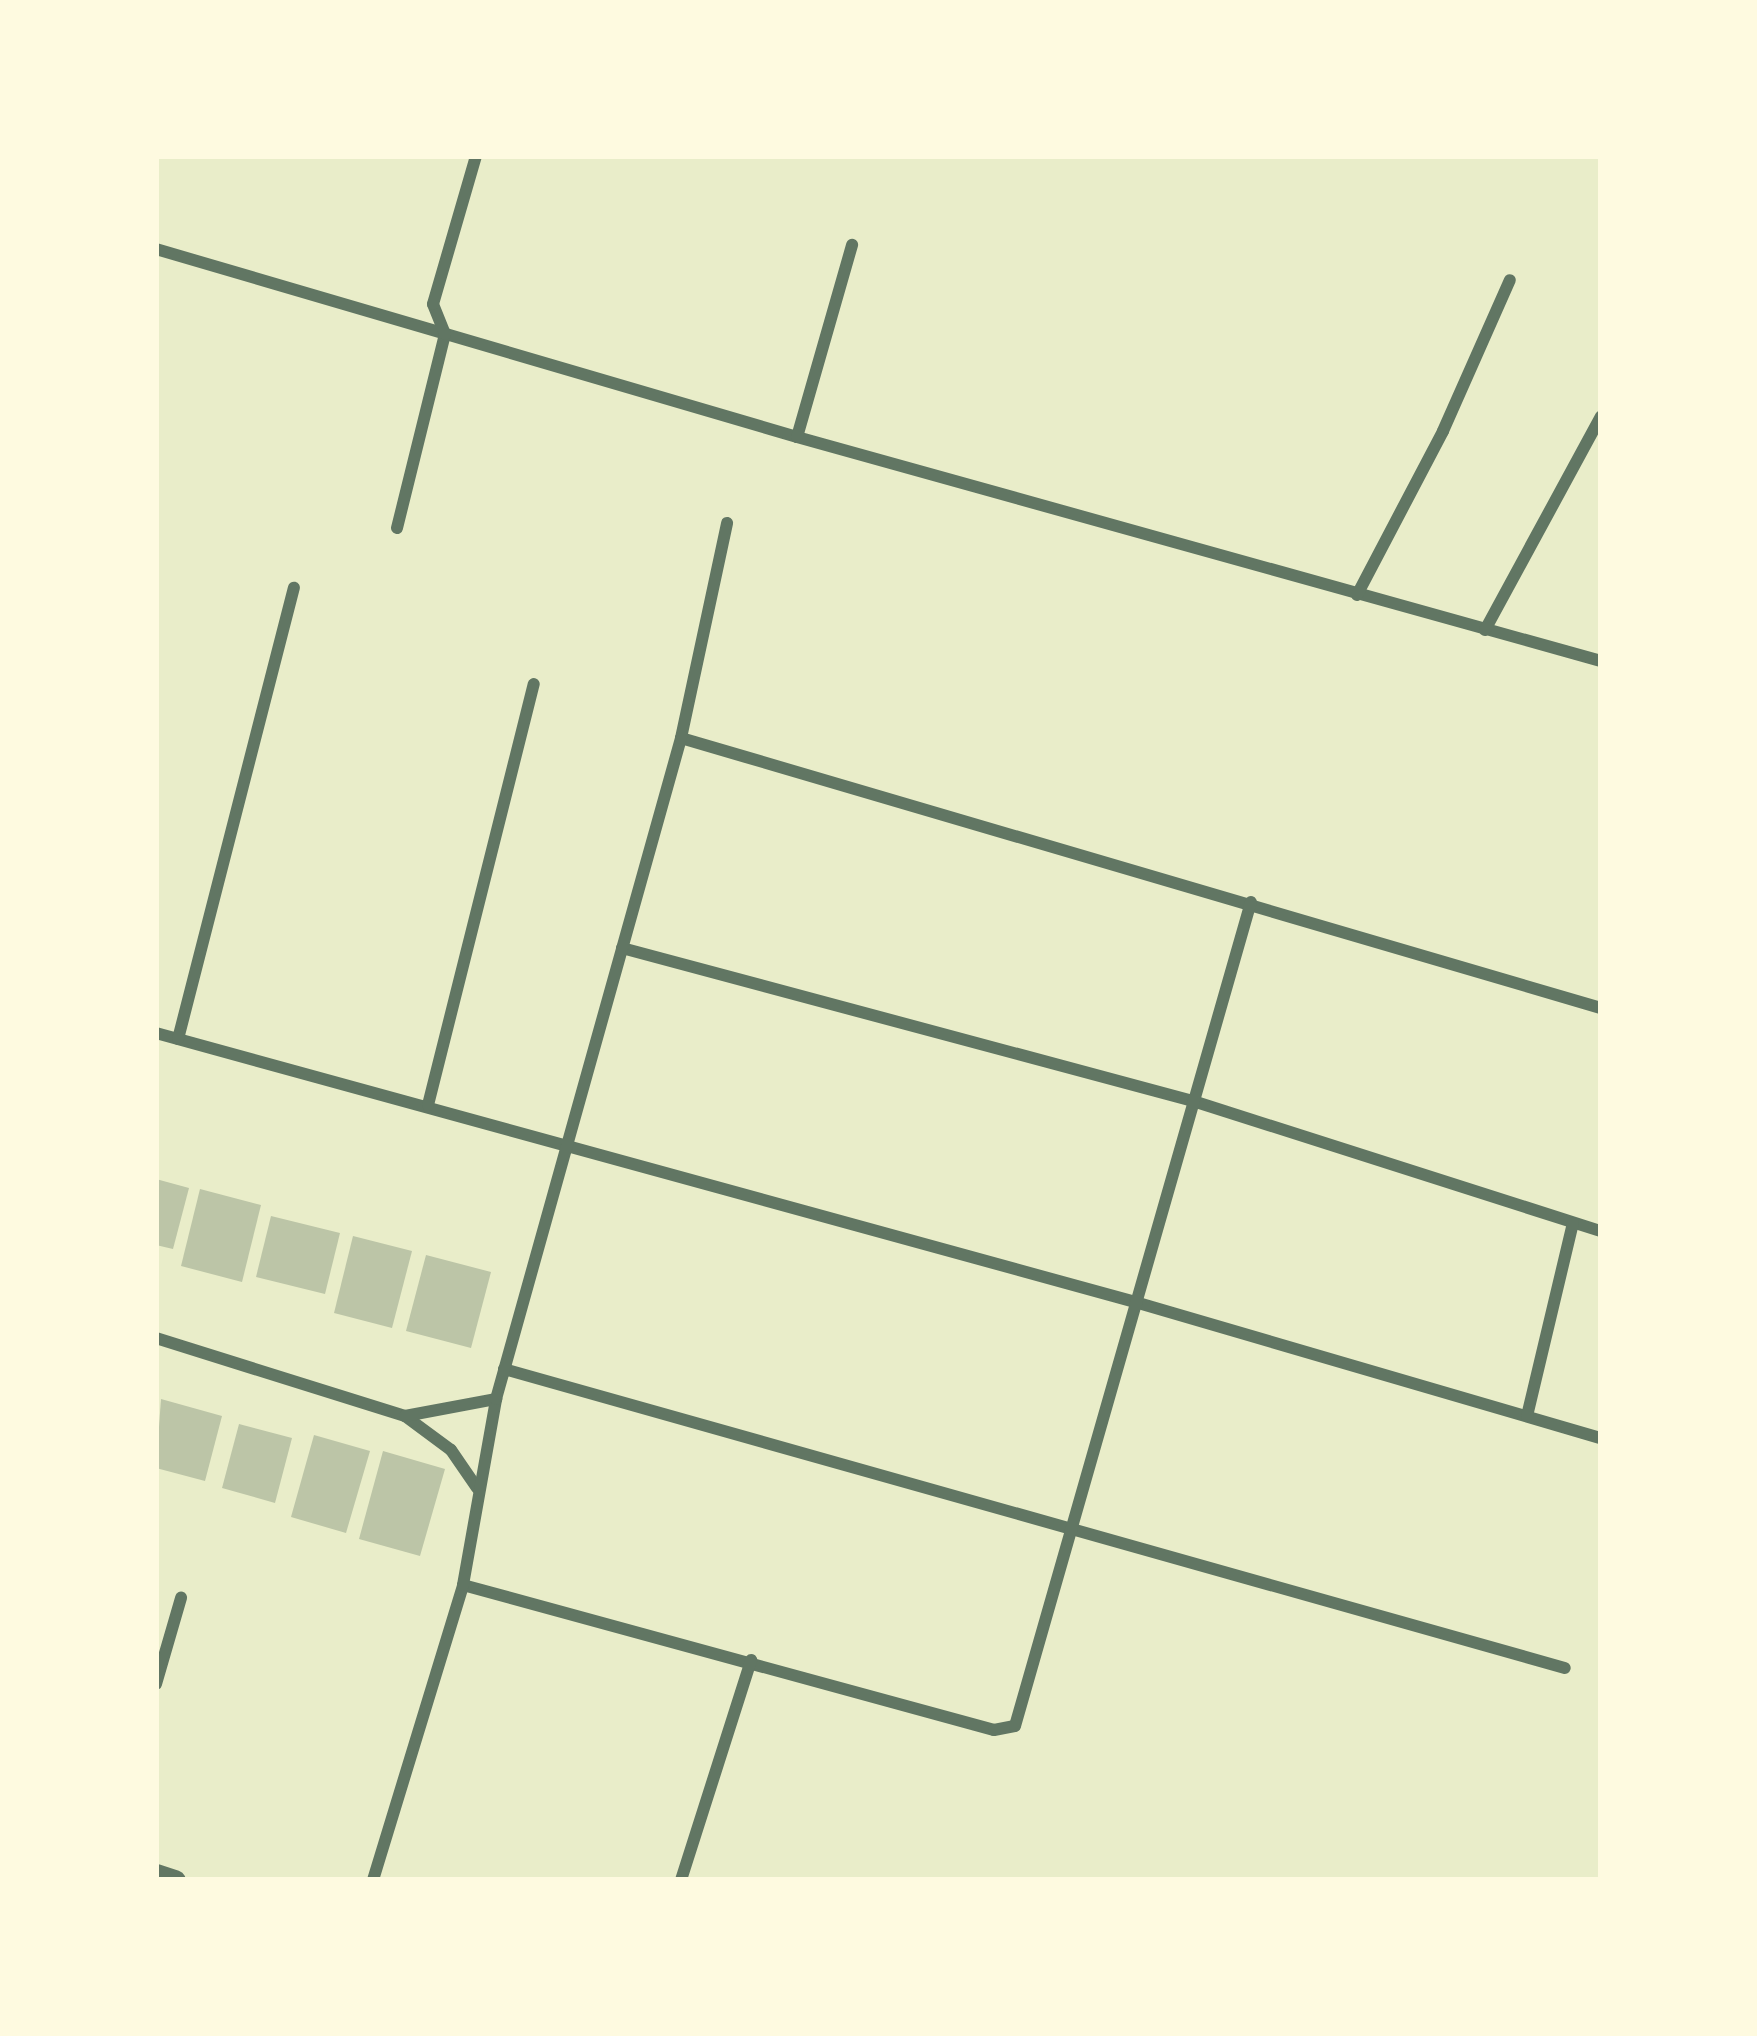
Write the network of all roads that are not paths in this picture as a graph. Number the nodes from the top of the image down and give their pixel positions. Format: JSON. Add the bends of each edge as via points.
{"nodes":[{"id":1,"x":476,"y":156,"type":"edge"},
{"id":2,"x":852,"y":245,"type":"dead end"},
{"id":3,"x":156,"y":249,"type":"edge"},
{"id":4,"x":1510,"y":280,"type":"dead end"},
{"id":5,"x":445,"y":334,"type":"junction"},
{"id":6,"x":1601,"y":416,"type":"edge"},
{"id":7,"x":797,"y":436,"type":"junction"},
{"id":8,"x":728,"y":524,"type":"dead end"},
{"id":9,"x":397,"y":528,"type":"dead end"},
{"id":10,"x":294,"y":588,"type":"dead end"},
{"id":11,"x":1357,"y":595,"type":"junction"},
{"id":12,"x":1485,"y":630,"type":"junction"},
{"id":13,"x":1601,"y":661,"type":"edge"},
{"id":14,"x":535,"y":684,"type":"dead end"},
{"id":15,"x":681,"y":739,"type":"junction"},
{"id":16,"x":1251,"y":902,"type":"junction"},
{"id":17,"x":622,"y":948,"type":"junction"},
{"id":18,"x":1601,"y":1008,"type":"edge"},
{"id":19,"x":156,"y":1033,"type":"edge"},
{"id":20,"x":178,"y":1039,"type":"junction"},
{"id":21,"x":1193,"y":1101,"type":"junction"},
{"id":22,"x":428,"y":1105,"type":"junction"},
{"id":23,"x":566,"y":1144,"type":"junction"},
{"id":24,"x":1573,"y":1223,"type":"junction"},
{"id":25,"x":1601,"y":1231,"type":"edge"},
{"id":26,"x":1135,"y":1302,"type":"junction"},
{"id":27,"x":156,"y":1338,"type":"edge"},
{"id":28,"x":504,"y":1370,"type":"junction"},
{"id":29,"x":496,"y":1399,"type":"junction"},
{"id":30,"x":405,"y":1416,"type":"junction"},
{"id":31,"x":1527,"y":1416,"type":"junction"},
{"id":32,"x":1601,"y":1438,"type":"edge"},
{"id":33,"x":477,"y":1488,"type":"junction"},
{"id":34,"x":1071,"y":1530,"type":"junction"},
{"id":35,"x":463,"y":1585,"type":"junction"},
{"id":36,"x":181,"y":1598,"type":"dead end"},
{"id":37,"x":751,"y":1660,"type":"junction"},
{"id":38,"x":1565,"y":1668,"type":"dead end"},
{"id":39,"x":156,"y":1684,"type":"edge"},
{"id":40,"x":156,"y":1874,"type":"edge"},
{"id":41,"x":176,"y":1880,"type":"edge"},
{"id":42,"x":373,"y":1880,"type":"edge"},
{"id":43,"x":681,"y":1880,"type":"edge"}],
"edges":[{"from":1,"to":5,"type":"street","via":[[433,304]]},
{"from":2,"to":7,"type":"street"},
{"from":3,"to":5,"type":"street"},
{"from":4,"to":11,"type":"street"},
{"from":5,"to":7,"type":"street"},
{"from":5,"to":9,"type":"street"},
{"from":6,"to":12,"type":"street"},
{"from":7,"to":11,"type":"street"},
{"from":8,"to":15,"type":"street"},
{"from":10,"to":20,"type":"street"},
{"from":11,"to":12,"type":"street"},
{"from":12,"to":13,"type":"street"},
{"from":14,"to":22,"type":"street"},
{"from":15,"to":16,"type":"street"},
{"from":15,"to":17,"type":"street"},
{"from":16,"to":18,"type":"street"},
{"from":16,"to":21,"type":"street"},
{"from":17,"to":21,"type":"street"},
{"from":17,"to":23,"type":"street"},
{"from":19,"to":20,"type":"street"},
{"from":20,"to":22,"type":"street"},
{"from":21,"to":24,"type":"street"},
{"from":21,"to":26,"type":"street"},
{"from":22,"to":23,"type":"street"},
{"from":23,"to":26,"type":"street"},
{"from":23,"to":28,"type":"street"},
{"from":24,"to":25,"type":"street"},
{"from":24,"to":31,"type":"street"},
{"from":26,"to":31,"type":"street"},
{"from":26,"to":34,"type":"street"},
{"from":27,"to":30,"type":"street"},
{"from":28,"to":29,"type":"street"},
{"from":28,"to":34,"type":"street"},
{"from":29,"to":30,"type":"street"},
{"from":29,"to":33,"type":"street"},
{"from":30,"to":33,"type":"street","via":[[451,1450]]},
{"from":31,"to":32,"type":"street"},
{"from":33,"to":35,"type":"street"},
{"from":34,"to":37,"type":"street","via":[[1016,1726],[1007,1731]]},
{"from":34,"to":38,"type":"street"},
{"from":35,"to":37,"type":"street"},
{"from":35,"to":42,"type":"street"},
{"from":36,"to":39,"type":"street"},
{"from":37,"to":43,"type":"street"},
{"from":40,"to":41,"type":"street"}]}
